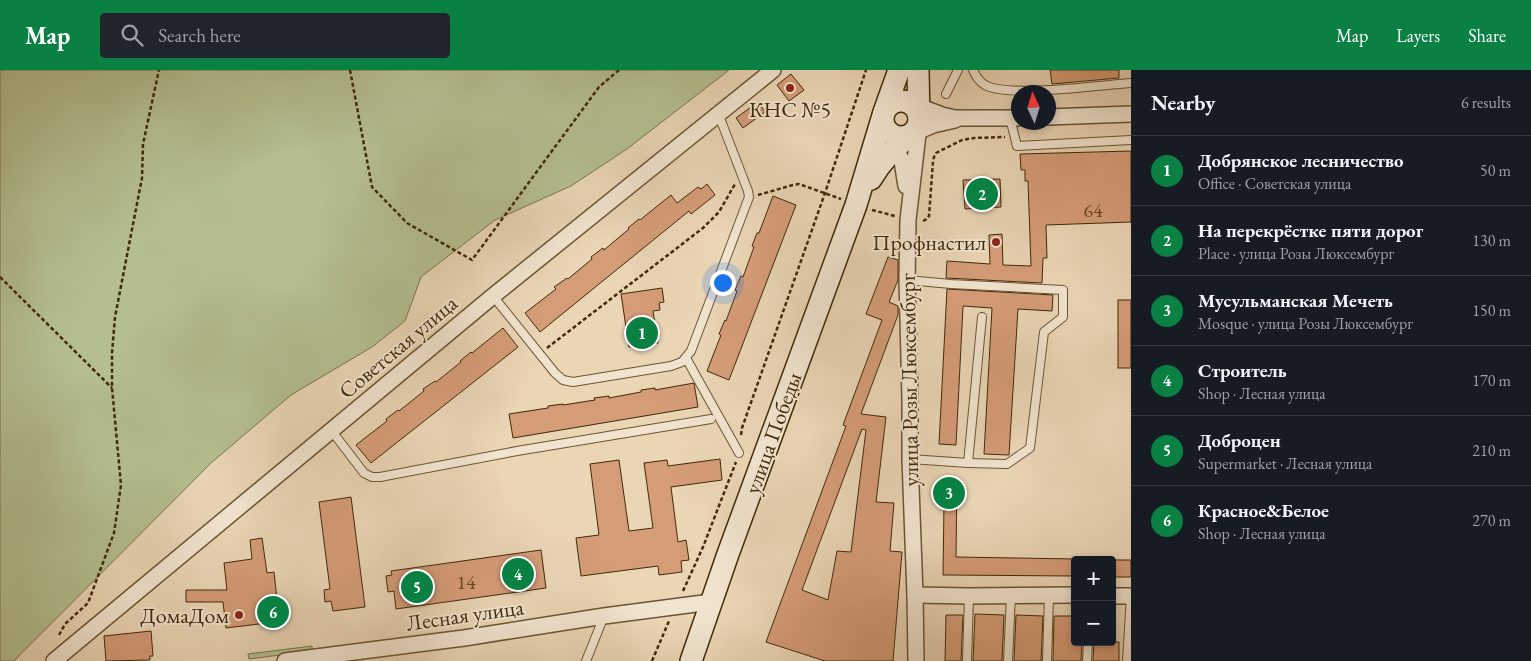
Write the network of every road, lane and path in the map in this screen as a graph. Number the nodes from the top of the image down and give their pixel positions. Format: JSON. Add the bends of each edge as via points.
{"nodes":[{"id":1,"x":158,"y":70,"type":"edge"},
{"id":2,"x":350,"y":70,"type":"edge"},
{"id":3,"x":619,"y":70,"type":"edge"},
{"id":4,"x":773,"y":70,"type":"edge"},
{"id":5,"x":866,"y":70,"type":"edge"},
{"id":6,"x":918,"y":70,"type":"edge"},
{"id":7,"x":958,"y":70,"type":"edge"},
{"id":8,"x":973,"y":70,"type":"edge"},
{"id":9,"x":894,"y":73,"type":"edge"},
{"id":10,"x":1131,"y":83,"type":"edge"},
{"id":11,"x":946,"y":94,"type":"dead end"},
{"id":12,"x":884,"y":112,"type":"junction"},
{"id":13,"x":718,"y":114,"type":"junction"},
{"id":14,"x":1131,"y":114,"type":"edge"},
{"id":15,"x":1056,"y":117,"type":"edge"},
{"id":16,"x":1011,"y":118,"type":"edge"},
{"id":17,"x":962,"y":119,"type":"junction"},
{"id":18,"x":909,"y":125,"type":"junction"},
{"id":19,"x":1015,"y":130,"type":"edge"},
{"id":20,"x":1131,"y":140,"type":"edge"},
{"id":21,"x":741,"y":174,"type":"junction"},
{"id":22,"x":856,"y":205,"type":"junction"},
{"id":23,"x":908,"y":220,"type":"junction"},
{"id":24,"x":0,"y":277,"type":"edge"},
{"id":25,"x":907,"y":280,"type":"junction"},
{"id":26,"x":493,"y":296,"type":"junction"},
{"id":27,"x":982,"y":317,"type":"dead end"},
{"id":28,"x":539,"y":354,"type":"junction"},
{"id":29,"x":686,"y":358,"type":"junction"},
{"id":30,"x":112,"y":388,"type":"junction"},
{"id":31,"x":711,"y":419,"type":"dead end"},
{"id":32,"x":331,"y":430,"type":"junction"},
{"id":33,"x":739,"y":453,"type":"junction"},
{"id":34,"x":910,"y":459,"type":"junction"},
{"id":35,"x":968,"y":463,"type":"junction"},
{"id":36,"x":915,"y":594,"type":"junction"},
{"id":37,"x":1011,"y":595,"type":"junction"},
{"id":38,"x":1071,"y":595,"type":"edge"},
{"id":39,"x":969,"y":596,"type":"junction"},
{"id":40,"x":1048,"y":596,"type":"junction"},
{"id":41,"x":1116,"y":596,"type":"edge"},
{"id":42,"x":1131,"y":596,"type":"edge"},
{"id":43,"x":711,"y":602,"type":"junction"},
{"id":44,"x":676,"y":606,"type":"junction"},
{"id":45,"x":604,"y":616,"type":"junction"},
{"id":46,"x":59,"y":635,"type":"dead end"},
{"id":47,"x":1088,"y":646,"type":"edge"},
{"id":48,"x":54,"y":661,"type":"edge"},
{"id":49,"x":285,"y":661,"type":"edge"},
{"id":50,"x":586,"y":661,"type":"edge"},
{"id":51,"x":652,"y":661,"type":"edge"},
{"id":52,"x":691,"y":661,"type":"edge"},
{"id":53,"x":916,"y":661,"type":"edge"},
{"id":54,"x":968,"y":661,"type":"edge"},
{"id":55,"x":1008,"y":661,"type":"edge"},
{"id":56,"x":1047,"y":661,"type":"edge"},
{"id":57,"x":1088,"y":661,"type":"edge"},
{"id":58,"x":1127,"y":661,"type":"edge"}],
"edges":[{"from":1,"to":30,"type":"path","via":[[143,144],[142,178],[115,317]]},
{"from":2,"to":3,"type":"path","via":[[372,186],[407,223],[472,260],[599,87]]},
{"from":4,"to":13,"type":"street","name":"Советская улица"},
{"from":5,"to":33,"type":"path","via":[[742,428]]},
{"from":6,"to":18,"type":"street","name":"улица Розы Люксембург"},
{"from":7,"to":11,"type":"lane"},
{"from":8,"to":10,"type":"lane","via":[[985,85],[1007,90],[1052,90]]},
{"from":9,"to":12,"type":"street"},
{"from":12,"to":18,"type":"street","via":[[884,124]]},
{"from":12,"to":22,"type":"street","name":"улица Победы"},
{"from":13,"to":21,"type":"lane"},
{"from":13,"to":26,"type":"street","name":"Советская улица"},
{"from":14,"to":15,"type":"street"},
{"from":16,"to":17,"type":"street"},
{"from":17,"to":18,"type":"street","via":[[933,125]]},
{"from":17,"to":18,"type":"street","via":[[942,115]]},
{"from":18,"to":22,"type":"street","name":"улица Победы","via":[[879,165]]},
{"from":18,"to":23,"type":"street","name":"улица Розы Люксембург"},
{"from":18,"to":23,"type":"street","via":[[904,170]]},
{"from":19,"to":20,"type":"lane","via":[[1017,146]]},
{"from":21,"to":28,"type":"path","via":[[719,212],[704,228]]},
{"from":21,"to":29,"type":"lane","via":[[748,191],[748,201],[692,350]]},
{"from":22,"to":43,"type":"street","name":"улица Победы"},
{"from":23,"to":25,"type":"street","name":"улица Розы Люксембург"},
{"from":24,"to":30,"type":"path"},
{"from":25,"to":34,"type":"street","name":"улица Розы Люксембург"},
{"from":25,"to":35,"type":"lane","via":[[1063,290],[1063,317],[1044,332],[1030,448],[1007,464]]},
{"from":26,"to":28,"type":"lane"},
{"from":26,"to":32,"type":"street","name":"Советская улица"},
{"from":27,"to":35,"type":"lane"},
{"from":28,"to":29,"type":"lane","via":[[555,373],[574,382],[671,366]]},
{"from":29,"to":33,"type":"lane"},
{"from":30,"to":46,"type":"path","via":[[121,485],[114,533],[88,604],[65,624]]},
{"from":31,"to":32,"type":"lane","via":[[380,477],[364,473]]},
{"from":32,"to":48,"type":"street","name":"Советская улица"},
{"from":33,"to":44,"type":"path","via":[[703,547]]},
{"from":34,"to":35,"type":"lane"},
{"from":34,"to":36,"type":"street","name":"улица Розы Люксембург"},
{"from":36,"to":39,"type":"street"},
{"from":36,"to":53,"type":"street","name":"улица Розы Люксембург"},
{"from":37,"to":39,"type":"street"},
{"from":37,"to":40,"type":"street"},
{"from":37,"to":55,"type":"lane"},
{"from":38,"to":40,"type":"street"},
{"from":39,"to":54,"type":"lane"},
{"from":40,"to":56,"type":"lane"},
{"from":41,"to":42,"type":"street"},
{"from":42,"to":58,"type":"lane"},
{"from":43,"to":44,"type":"street","name":"Лесная улица"},
{"from":43,"to":52,"type":"street","name":"улица Победы"},
{"from":44,"to":45,"type":"street","name":"Лесная улица"},
{"from":44,"to":51,"type":"path"},
{"from":45,"to":49,"type":"street","name":"Лесная улица"},
{"from":45,"to":50,"type":"lane"},
{"from":47,"to":57,"type":"lane"}]}
